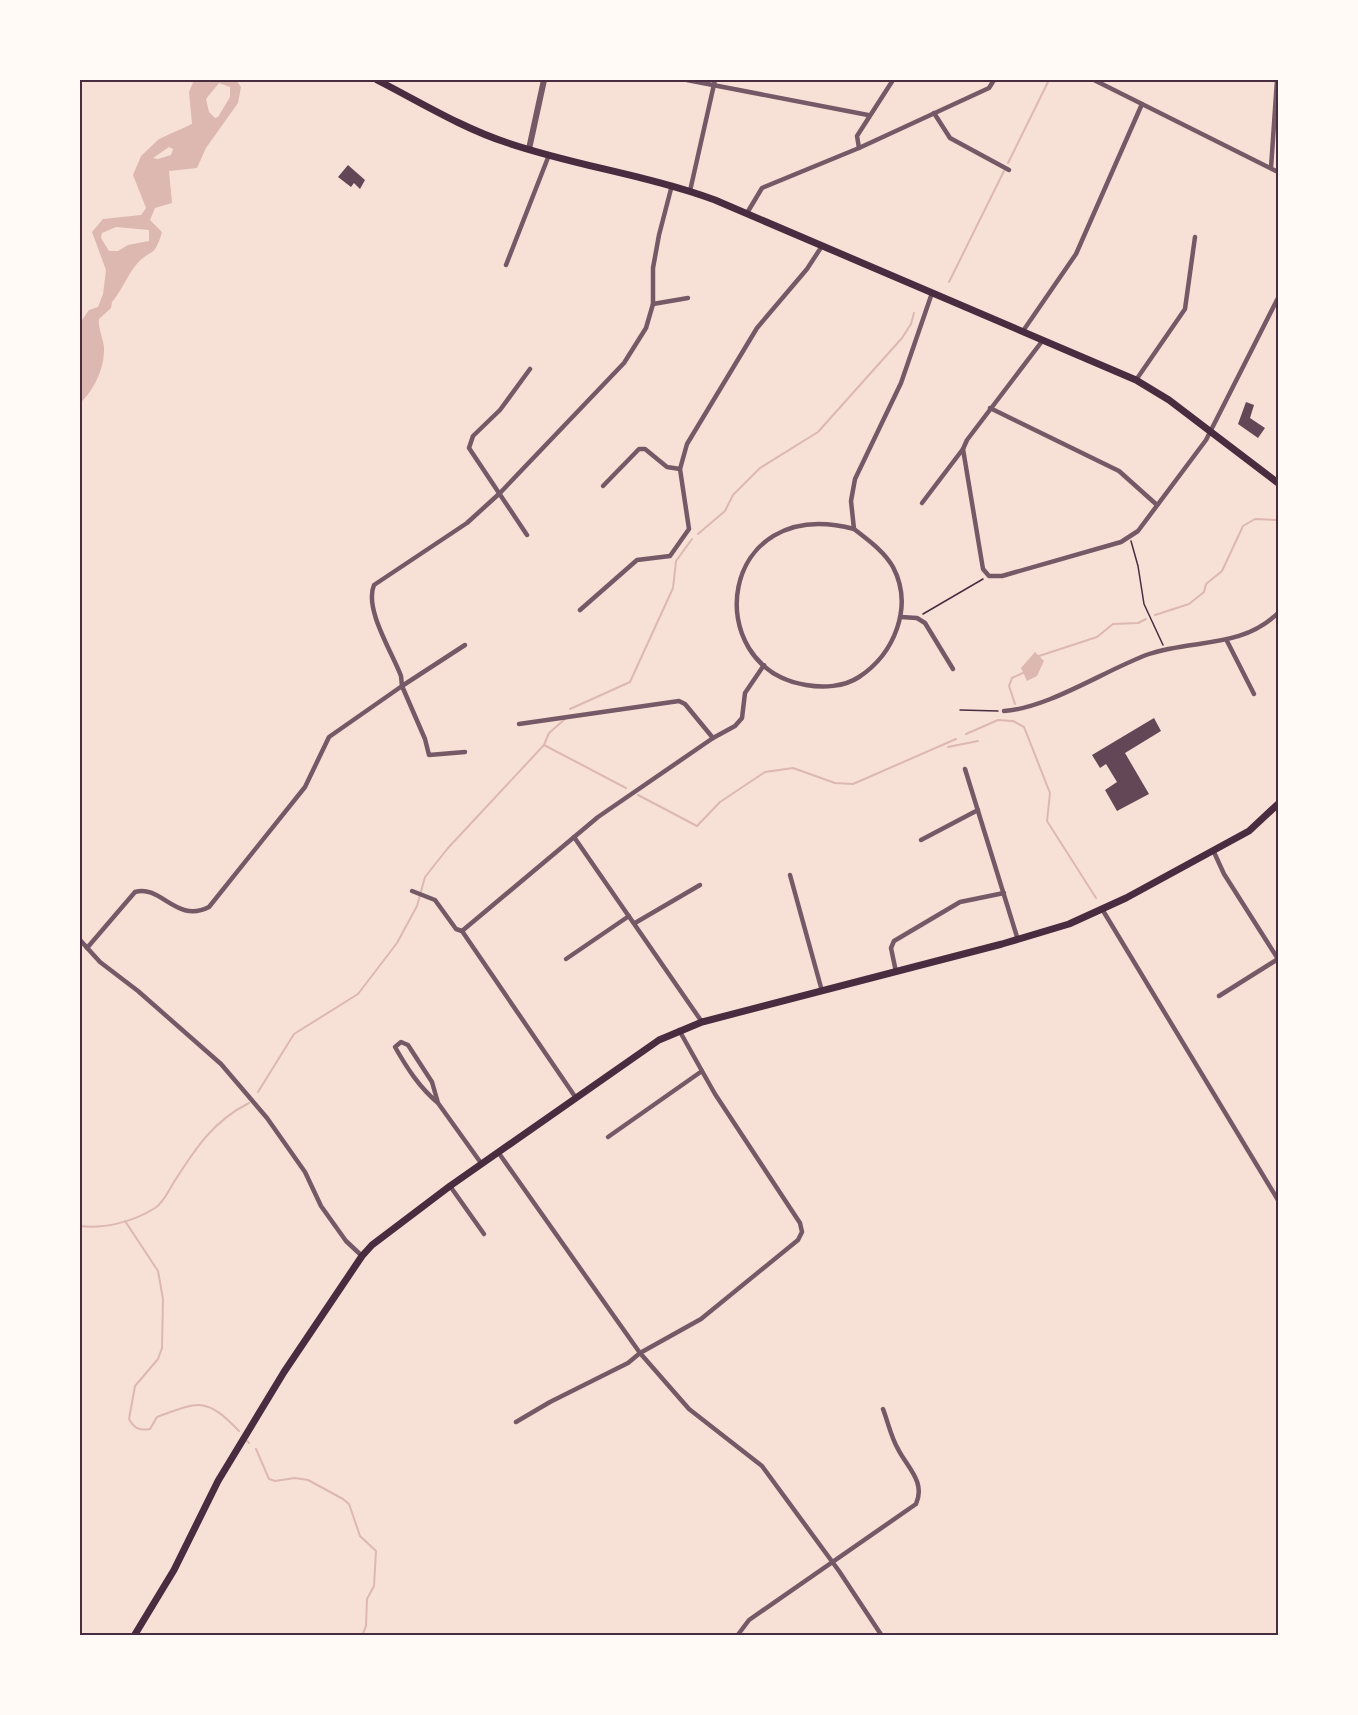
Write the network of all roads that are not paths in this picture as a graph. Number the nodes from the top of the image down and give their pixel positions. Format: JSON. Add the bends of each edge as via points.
{"nodes":[{"id":1,"x":376,"y":80,"type":"edge"},
{"id":2,"x":544,"y":80,"type":"edge"},
{"id":3,"x":687,"y":80,"type":"edge"},
{"id":4,"x":893,"y":80,"type":"edge"},
{"id":5,"x":994,"y":80,"type":"edge"},
{"id":6,"x":1094,"y":80,"type":"edge"},
{"id":7,"x":1277,"y":80,"type":"edge"},
{"id":8,"x":714,"y":82,"type":"edge"},
{"id":9,"x":1142,"y":104,"type":"junction"},
{"id":10,"x":934,"y":113,"type":"junction"},
{"id":11,"x":868,"y":116,"type":"junction"},
{"id":12,"x":859,"y":148,"type":"junction"},
{"id":13,"x":530,"y":149,"type":"junction"},
{"id":14,"x":549,"y":155,"type":"junction"},
{"id":15,"x":1271,"y":168,"type":"junction"},
{"id":16,"x":1009,"y":170,"type":"dead end"},
{"id":17,"x":1278,"y":172,"type":"edge"},
{"id":18,"x":672,"y":186,"type":"junction"},
{"id":19,"x":690,"y":191,"type":"junction"},
{"id":20,"x":747,"y":213,"type":"junction"},
{"id":21,"x":1195,"y":237,"type":"dead end"},
{"id":22,"x":822,"y":246,"type":"junction"},
{"id":23,"x":506,"y":265,"type":"dead end"},
{"id":24,"x":932,"y":292,"type":"junction"},
{"id":25,"x":688,"y":298,"type":"dead end"},
{"id":26,"x":1278,"y":298,"type":"edge"},
{"id":27,"x":652,"y":304,"type":"junction"},
{"id":28,"x":1023,"y":331,"type":"junction"},
{"id":29,"x":1043,"y":339,"type":"junction"},
{"id":30,"x":530,"y":369,"type":"dead end"},
{"id":31,"x":1136,"y":380,"type":"junction"},
{"id":32,"x":990,"y":408,"type":"junction"},
{"id":33,"x":1211,"y":430,"type":"junction"},
{"id":34,"x":963,"y":450,"type":"junction"},
{"id":35,"x":680,"y":469,"type":"junction"},
{"id":36,"x":1278,"y":483,"type":"edge"},
{"id":37,"x":603,"y":486,"type":"dead end"},
{"id":38,"x":500,"y":493,"type":"junction"},
{"id":39,"x":922,"y":502,"type":"dead end"},
{"id":40,"x":1157,"y":505,"type":"junction"},
{"id":41,"x":854,"y":530,"type":"junction"},
{"id":42,"x":528,"y":535,"type":"dead end"},
{"id":43,"x":580,"y":610,"type":"dead end"},
{"id":44,"x":1278,"y":613,"type":"edge"},
{"id":45,"x":901,"y":617,"type":"junction"},
{"id":46,"x":1227,"y":641,"type":"junction"},
{"id":47,"x":465,"y":645,"type":"dead end"},
{"id":48,"x":764,"y":665,"type":"junction"},
{"id":49,"x":953,"y":669,"type":"dead end"},
{"id":50,"x":402,"y":686,"type":"junction"},
{"id":51,"x":1254,"y":694,"type":"dead end"},
{"id":52,"x":1004,"y":711,"type":"road end"},
{"id":53,"x":519,"y":724,"type":"dead end"},
{"id":54,"x":713,"y":738,"type":"junction"},
{"id":55,"x":465,"y":752,"type":"dead end"},
{"id":56,"x":965,"y":769,"type":"dead end"},
{"id":57,"x":1278,"y":804,"type":"edge"},
{"id":58,"x":978,"y":810,"type":"junction"},
{"id":59,"x":574,"y":837,"type":"junction"},
{"id":60,"x":921,"y":840,"type":"dead end"},
{"id":61,"x":1213,"y":850,"type":"junction"},
{"id":62,"x":790,"y":875,"type":"dead end"},
{"id":63,"x":700,"y":885,"type":"dead end"},
{"id":64,"x":412,"y":891,"type":"dead end"},
{"id":65,"x":1004,"y":892,"type":"junction"},
{"id":66,"x":1102,"y":909,"type":"junction"},
{"id":67,"x":628,"y":916,"type":"junction"},
{"id":68,"x":635,"y":923,"type":"junction"},
{"id":69,"x":462,"y":931,"type":"junction"},
{"id":70,"x":80,"y":940,"type":"edge"},
{"id":71,"x":1018,"y":940,"type":"junction"},
{"id":72,"x":87,"y":948,"type":"junction"},
{"id":73,"x":566,"y":959,"type":"dead end"},
{"id":74,"x":1278,"y":959,"type":"edge"},
{"id":75,"x":896,"y":972,"type":"junction"},
{"id":76,"x":822,"y":992,"type":"junction"},
{"id":77,"x":1219,"y":996,"type":"dead end"},
{"id":78,"x":702,"y":1022,"type":"junction"},
{"id":79,"x":679,"y":1030,"type":"junction"},
{"id":80,"x":702,"y":1071,"type":"junction"},
{"id":81,"x":576,"y":1098,"type":"junction"},
{"id":82,"x":438,"y":1103,"type":"junction"},
{"id":83,"x":608,"y":1137,"type":"dead end"},
{"id":84,"x":498,"y":1152,"type":"junction"},
{"id":85,"x":481,"y":1163,"type":"junction"},
{"id":86,"x":450,"y":1186,"type":"junction"},
{"id":87,"x":1278,"y":1200,"type":"edge"},
{"id":88,"x":484,"y":1234,"type":"dead end"},
{"id":89,"x":362,"y":1256,"type":"junction"},
{"id":90,"x":640,"y":1353,"type":"junction"},
{"id":91,"x":883,"y":1409,"type":"dead end"},
{"id":92,"x":516,"y":1422,"type":"dead end"},
{"id":93,"x":832,"y":1562,"type":"junction"},
{"id":94,"x":134,"y":1635,"type":"edge"},
{"id":95,"x":737,"y":1635,"type":"edge"},
{"id":96,"x":882,"y":1635,"type":"edge"}],
"edges":[{"from":1,"to":13,"type":"main road","via":[[473,131]]},
{"from":2,"to":13,"type":"street"},
{"from":3,"to":8,"type":"street"},
{"from":4,"to":11,"type":"street"},
{"from":5,"to":10,"type":"street","via":[[989,88]]},
{"from":6,"to":9,"type":"street"},
{"from":7,"to":15,"type":"street"},
{"from":8,"to":11,"type":"street"},
{"from":8,"to":19,"type":"street"},
{"from":9,"to":15,"type":"street"},
{"from":9,"to":28,"type":"street","via":[[1076,254]]},
{"from":10,"to":12,"type":"street"},
{"from":10,"to":16,"type":"street","via":[[950,138]]},
{"from":11,"to":12,"type":"street","via":[[857,136]]},
{"from":12,"to":20,"type":"street","via":[[762,188]]},
{"from":13,"to":14,"type":"main road"},
{"from":14,"to":18,"type":"main road"},
{"from":14,"to":23,"type":"street"},
{"from":15,"to":17,"type":"street"},
{"from":18,"to":19,"type":"main road"},
{"from":18,"to":27,"type":"street","via":[[657,244]]},
{"from":19,"to":20,"type":"main road"},
{"from":20,"to":22,"type":"main road"},
{"from":21,"to":31,"type":"street","via":[[1185,309]]},
{"from":22,"to":24,"type":"main road"},
{"from":22,"to":35,"type":"street","via":[[749,341],[687,444]]},
{"from":24,"to":28,"type":"main road"},
{"from":24,"to":41,"type":"street","via":[[901,383],[855,479],[851,501]]},
{"from":25,"to":27,"type":"street"},
{"from":26,"to":33,"type":"street"},
{"from":27,"to":38,"type":"street","via":[[646,328],[624,363]]},
{"from":28,"to":29,"type":"main road"},
{"from":29,"to":31,"type":"main road"},
{"from":29,"to":32,"type":"street"},
{"from":30,"to":38,"type":"street","via":[[470,443],[476,461]]},
{"from":31,"to":33,"type":"main road"},
{"from":32,"to":34,"type":"street"},
{"from":32,"to":40,"type":"street","via":[[1119,471]]},
{"from":33,"to":36,"type":"main road"},
{"from":33,"to":40,"type":"street"},
{"from":34,"to":39,"type":"street"},
{"from":34,"to":40,"type":"street","via":[[983,569],[989,576],[1002,576],[1130,538]]},
{"from":35,"to":37,"type":"street","via":[[667,467],[645,449],[639,449]]},
{"from":35,"to":43,"type":"street","via":[[690,525],[686,535],[670,556],[637,560]]},
{"from":38,"to":42,"type":"street"},
{"from":38,"to":50,"type":"street","via":[[454,533],[374,585],[374,611]]},
{"from":41,"to":45,"type":"street","via":[[872,542],[893,567]]},
{"from":41,"to":48,"type":"street","via":[[808,523],[796,525],[763,544],[742,570],[737,621],[744,641]]},
{"from":44,"to":46,"type":"street","via":[[1270,622]]},
{"from":45,"to":48,"type":"street","via":[[886,653],[854,680],[817,687],[781,678]]},
{"from":45,"to":49,"type":"street","via":[[925,622]]},
{"from":46,"to":51,"type":"street"},
{"from":46,"to":52,"type":"street","via":[[1165,650],[1028,706]]},
{"from":47,"to":50,"type":"street"},
{"from":48,"to":54,"type":"street","via":[[745,693],[742,718]]},
{"from":50,"to":55,"type":"street","via":[[426,739],[429,755]]},
{"from":50,"to":72,"type":"street","via":[[329,737],[305,787],[209,906],[195,912],[184,910],[148,892],[135,892]]},
{"from":53,"to":54,"type":"street","via":[[679,701]]},
{"from":54,"to":59,"type":"street","via":[[638,787]]},
{"from":56,"to":58,"type":"street"},
{"from":57,"to":61,"type":"main road","via":[[1249,831]]},
{"from":58,"to":60,"type":"street"},
{"from":58,"to":65,"type":"street"},
{"from":59,"to":67,"type":"street"},
{"from":59,"to":69,"type":"street"},
{"from":61,"to":66,"type":"main road"},
{"from":61,"to":74,"type":"street"},
{"from":62,"to":76,"type":"street"},
{"from":63,"to":68,"type":"street"},
{"from":64,"to":69,"type":"street","via":[[435,900],[456,929]]},
{"from":65,"to":71,"type":"street"},
{"from":65,"to":75,"type":"street","via":[[960,902],[894,941],[891,948]]},
{"from":66,"to":71,"type":"main road"},
{"from":66,"to":87,"type":"street"},
{"from":67,"to":68,"type":"street"},
{"from":67,"to":73,"type":"street"},
{"from":68,"to":78,"type":"street"},
{"from":69,"to":81,"type":"street"},
{"from":70,"to":72,"type":"street"},
{"from":71,"to":75,"type":"main road"},
{"from":72,"to":89,"type":"street","via":[[227,1071],[267,1118],[305,1172],[321,1206]]},
{"from":74,"to":77,"type":"street"},
{"from":75,"to":76,"type":"main road"},
{"from":76,"to":78,"type":"main road"},
{"from":78,"to":79,"type":"main road"},
{"from":79,"to":80,"type":"street"},
{"from":79,"to":81,"type":"main road"},
{"from":80,"to":83,"type":"street"},
{"from":80,"to":90,"type":"street","via":[[800,1222],[802,1232],[798,1240],[701,1319]]},
{"from":81,"to":84,"type":"main road"},
{"from":82,"to":82,"type":"street","via":[[432,1082],[408,1045],[401,1042],[395,1047],[419,1085]]},
{"from":82,"to":85,"type":"street"},
{"from":84,"to":85,"type":"main road"},
{"from":84,"to":90,"type":"street"},
{"from":85,"to":86,"type":"main road"},
{"from":86,"to":88,"type":"street"},
{"from":86,"to":89,"type":"main road"},
{"from":89,"to":94,"type":"main road","via":[[224,1471],[174,1570]]},
{"from":90,"to":92,"type":"street"},
{"from":90,"to":93,"type":"street","via":[[689,1409],[762,1466]]},
{"from":91,"to":93,"type":"street","via":[[898,1449],[914,1473],[919,1497],[916,1504]]},
{"from":93,"to":95,"type":"street","via":[[749,1620]]},
{"from":93,"to":96,"type":"street"}]}
